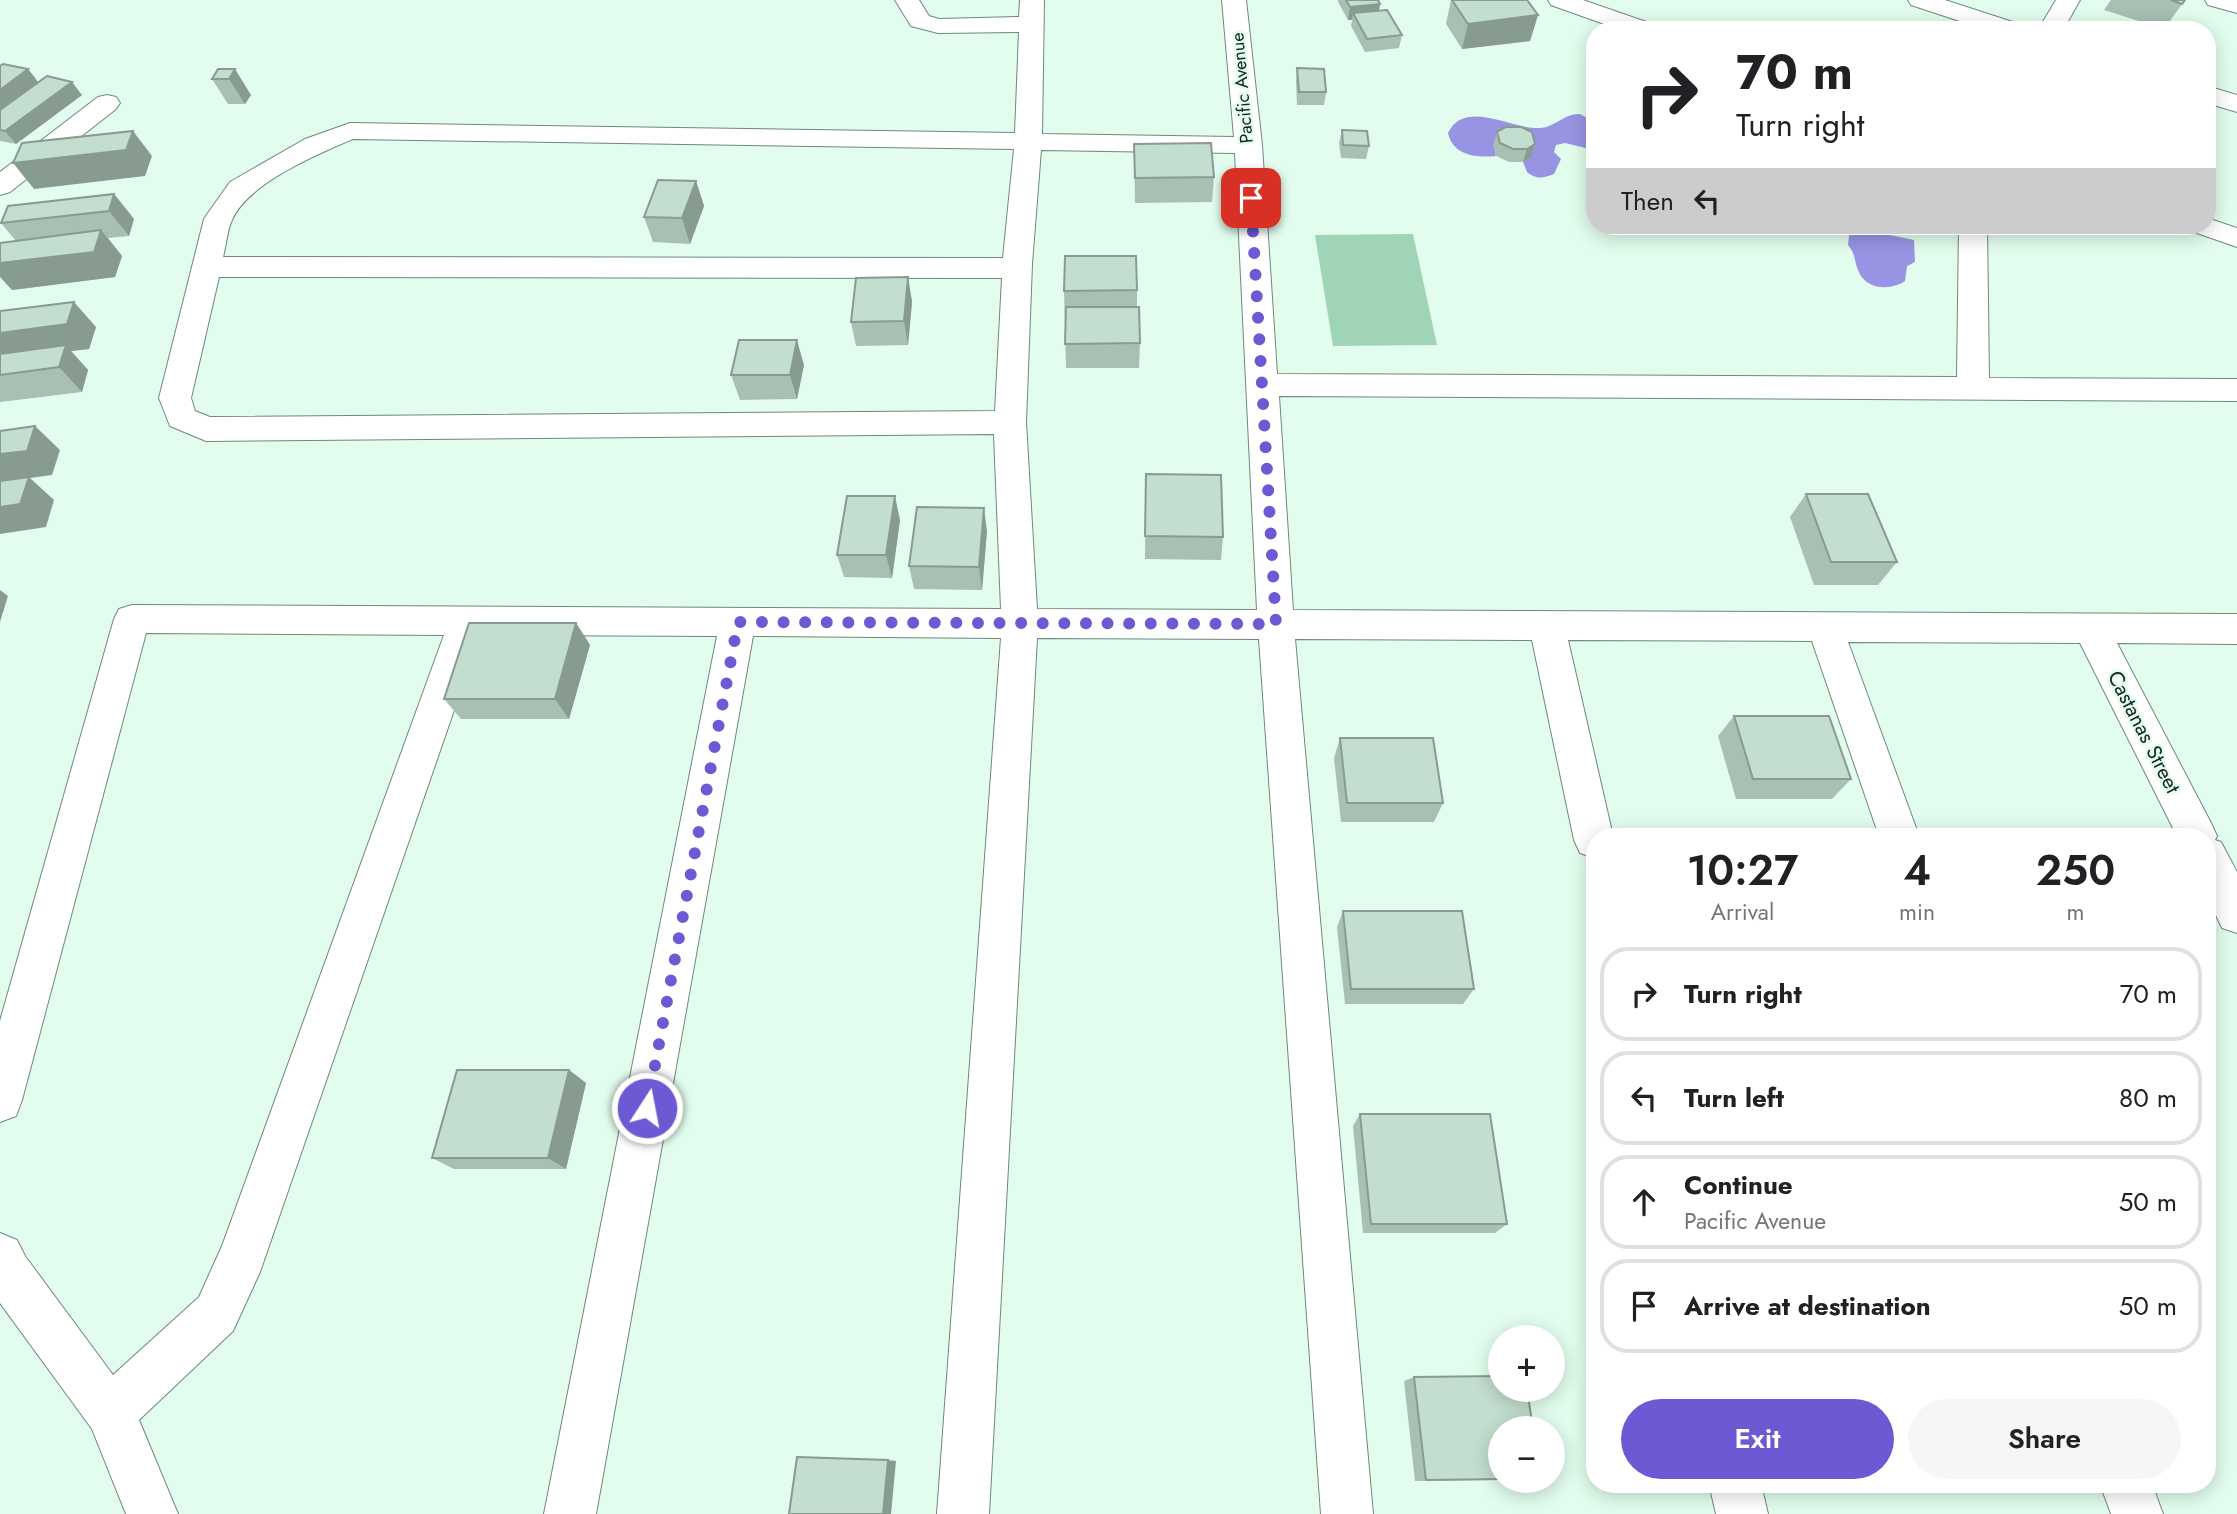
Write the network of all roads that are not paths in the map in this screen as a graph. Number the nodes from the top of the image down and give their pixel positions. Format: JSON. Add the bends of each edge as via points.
{"nodes":[{"id":1,"x":907,"y":0,"type":"edge"},
{"id":2,"x":1234,"y":0,"type":"edge"},
{"id":3,"x":1560,"y":0,"type":"edge"},
{"id":4,"x":1920,"y":0,"type":"edge"},
{"id":5,"x":2068,"y":0,"type":"edge"},
{"id":6,"x":2217,"y":0,"type":"edge"},
{"id":7,"x":2237,"y":6,"type":"edge"},
{"id":8,"x":1031,"y":12,"type":"edge"},
{"id":9,"x":1620,"y":21,"type":"edge"},
{"id":10,"x":1985,"y":21,"type":"edge"},
{"id":11,"x":2055,"y":21,"type":"edge"},
{"id":12,"x":2216,"y":97,"type":"edge"},
{"id":13,"x":107,"y":103,"type":"dead end"},
{"id":14,"x":2237,"y":104,"type":"edge"},
{"id":15,"x":1028,"y":141,"type":"junction"},
{"id":16,"x":1248,"y":145,"type":"junction"},
{"id":17,"x":9,"y":180,"type":"edge"},
{"id":18,"x":0,"y":214,"type":"edge"},
{"id":19,"x":2216,"y":230,"type":"edge"},
{"id":20,"x":1973,"y":235,"type":"edge"},
{"id":21,"x":2237,"y":238,"type":"edge"},
{"id":22,"x":1017,"y":264,"type":"junction"},
{"id":23,"x":208,"y":267,"type":"junction"},
{"id":24,"x":1264,"y":385,"type":"junction"},
{"id":25,"x":1973,"y":390,"type":"junction"},
{"id":26,"x":2237,"y":390,"type":"edge"},
{"id":27,"x":1010,"y":422,"type":"junction"},
{"id":28,"x":467,"y":621,"type":"junction"},
{"id":29,"x":738,"y":622,"type":"junction"},
{"id":30,"x":1020,"y":623,"type":"junction"},
{"id":31,"x":1276,"y":624,"type":"junction"},
{"id":32,"x":1547,"y":626,"type":"junction"},
{"id":33,"x":1825,"y":627,"type":"junction"},
{"id":34,"x":2091,"y":628,"type":"junction"},
{"id":35,"x":2237,"y":629,"type":"edge"},
{"id":36,"x":1591,"y":828,"type":"edge"},
{"id":37,"x":1896,"y":828,"type":"edge"},
{"id":38,"x":2193,"y":828,"type":"edge"},
{"id":39,"x":2216,"y":873,"type":"edge"},
{"id":40,"x":2237,"y":914,"type":"edge"},
{"id":41,"x":0,"y":1100,"type":"edge"},
{"id":42,"x":0,"y":1257,"type":"edge"},
{"id":43,"x":110,"y":1412,"type":"junction"},
{"id":44,"x":1737,"y":1493,"type":"edge"},
{"id":45,"x":2129,"y":1493,"type":"edge"},
{"id":46,"x":152,"y":1514,"type":"edge"},
{"id":47,"x":570,"y":1514,"type":"edge"},
{"id":48,"x":963,"y":1514,"type":"edge"},
{"id":49,"x":1347,"y":1514,"type":"edge"},
{"id":50,"x":1742,"y":1514,"type":"edge"},
{"id":51,"x":2137,"y":1514,"type":"edge"}],
"edges":[{"from":1,"to":8,"type":"street","via":[[920,21],[938,26]]},
{"from":2,"to":16,"type":"street","name":"Pacific Avenue"},
{"from":3,"to":9,"type":"street"},
{"from":4,"to":10,"type":"street"},
{"from":5,"to":11,"type":"street"},
{"from":6,"to":7,"type":"street"},
{"from":8,"to":15,"type":"street"},
{"from":12,"to":14,"type":"street"},
{"from":13,"to":17,"type":"street"},
{"from":15,"to":16,"type":"street"},
{"from":15,"to":22,"type":"street"},
{"from":15,"to":23,"type":"street","via":[[350,131],[315,145],[240,188],[218,219]]},
{"from":16,"to":24,"type":"street","name":"Pacific Avenue"},
{"from":17,"to":18,"type":"street"},
{"from":19,"to":21,"type":"street"},
{"from":20,"to":25,"type":"street"},
{"from":22,"to":23,"type":"street","via":[[1006,268]]},
{"from":22,"to":27,"type":"street"},
{"from":23,"to":27,"type":"street","via":[[175,398],[181,418],[206,429]]},
{"from":24,"to":25,"type":"street"},
{"from":24,"to":31,"type":"street","name":"Pacific Avenue"},
{"from":25,"to":26,"type":"street"},
{"from":27,"to":30,"type":"street"},
{"from":28,"to":29,"type":"street"},
{"from":28,"to":41,"type":"street","via":[[132,619]]},
{"from":28,"to":43,"type":"street","via":[[243,1255],[216,1314]]},
{"from":29,"to":30,"type":"street"},
{"from":29,"to":47,"type":"street"},
{"from":30,"to":31,"type":"street"},
{"from":30,"to":48,"type":"street"},
{"from":31,"to":32,"type":"street"},
{"from":31,"to":49,"type":"street","name":"Pacific Avenue"},
{"from":32,"to":33,"type":"street"},
{"from":32,"to":36,"type":"street"},
{"from":33,"to":34,"type":"street"},
{"from":33,"to":37,"type":"street"},
{"from":34,"to":35,"type":"street"},
{"from":34,"to":38,"type":"street","name":"Castanas Street"},
{"from":39,"to":40,"type":"street"},
{"from":42,"to":43,"type":"street"},
{"from":43,"to":46,"type":"street"},
{"from":44,"to":50,"type":"street"},
{"from":45,"to":51,"type":"street"}]}
